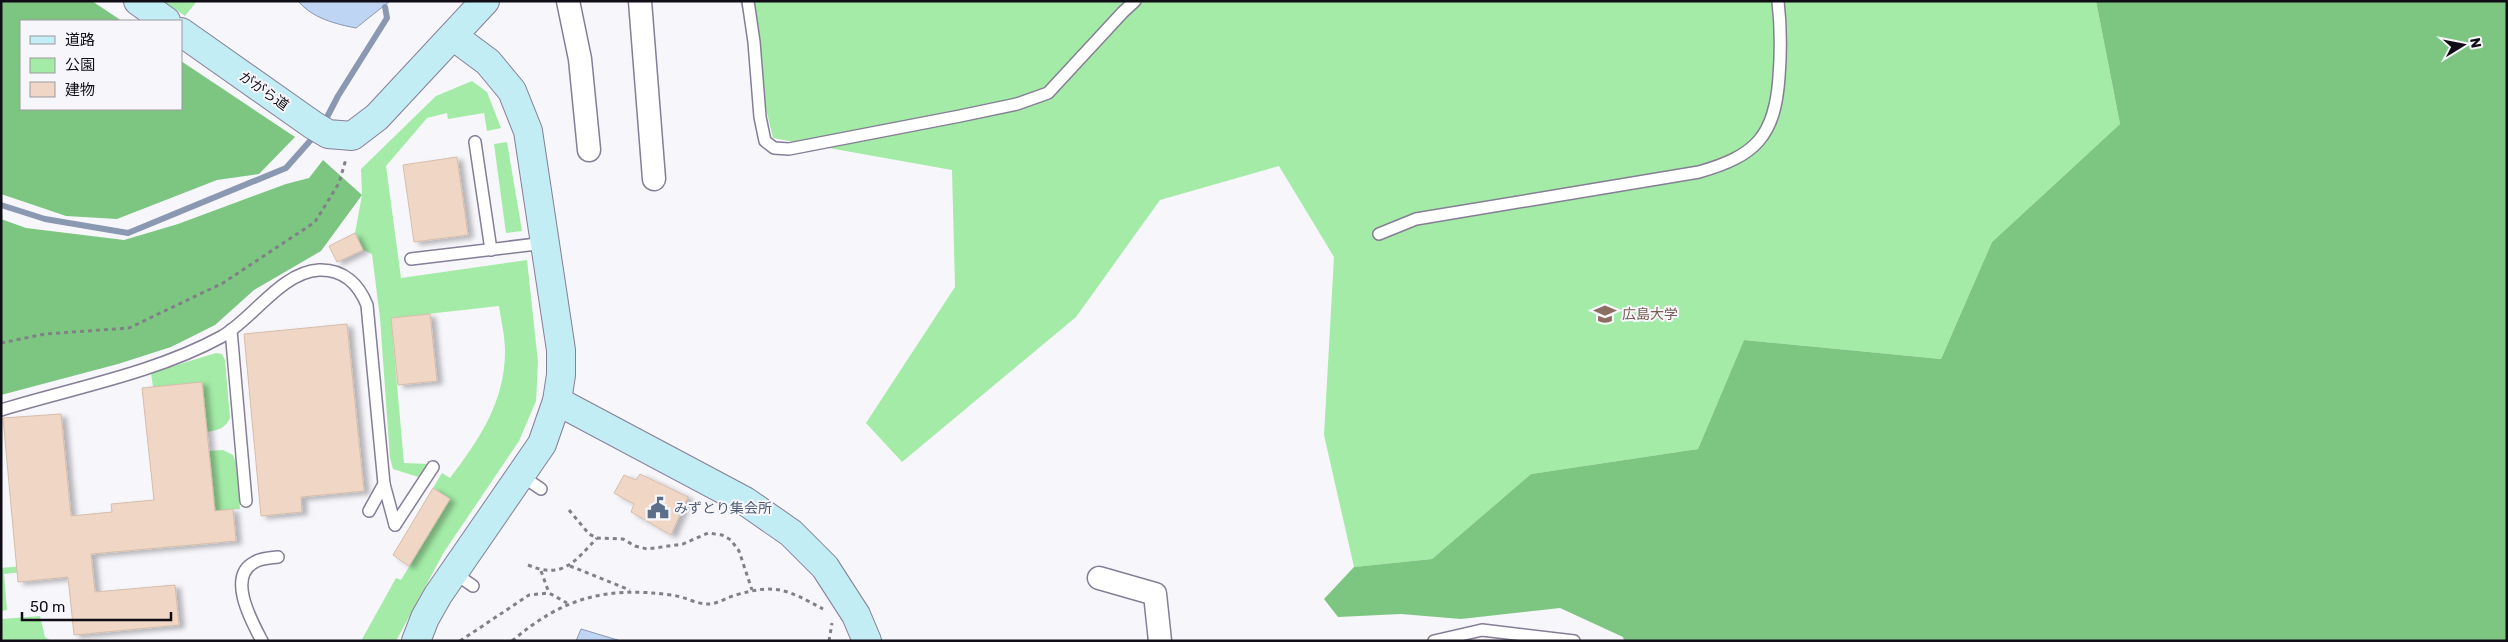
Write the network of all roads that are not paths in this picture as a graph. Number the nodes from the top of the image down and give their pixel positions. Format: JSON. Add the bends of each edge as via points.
{"nodes":[{"id":1,"x":138,"y":1,"type":"edge"},
{"id":2,"x":485,"y":1,"type":"edge"},
{"id":3,"x":568,"y":1,"type":"edge"},
{"id":4,"x":640,"y":1,"type":"edge"},
{"id":5,"x":748,"y":1,"type":"edge"},
{"id":6,"x":1135,"y":1,"type":"edge"},
{"id":7,"x":1778,"y":1,"type":"edge"},
{"id":8,"x":165,"y":20,"type":"edge"},
{"id":9,"x":182,"y":33,"type":"edge"},
{"id":10,"x":453,"y":36,"type":"junction"},
{"id":11,"x":475,"y":142,"type":"dead end"},
{"id":12,"x":589,"y":150,"type":"dead end"},
{"id":13,"x":654,"y":179,"type":"dead end"},
{"id":14,"x":1379,"y":234,"type":"dead end"},
{"id":15,"x":545,"y":243,"type":"junction"},
{"id":16,"x":491,"y":250,"type":"junction"},
{"id":17,"x":411,"y":260,"type":"dead end"},
{"id":18,"x":231,"y":330,"type":"junction"},
{"id":19,"x":557,"y":401,"type":"junction"},
{"id":20,"x":1,"y":410,"type":"edge"},
{"id":21,"x":433,"y":468,"type":"dead end"},
{"id":22,"x":384,"y":484,"type":"junction"},
{"id":23,"x":246,"y":501,"type":"dead end"},
{"id":24,"x":369,"y":511,"type":"dead end"},
{"id":25,"x":278,"y":557,"type":"dead end"},
{"id":26,"x":1099,"y":578,"type":"dead end"},
{"id":27,"x":262,"y":641,"type":"edge"},
{"id":28,"x":416,"y":641,"type":"edge"},
{"id":29,"x":867,"y":641,"type":"edge"},
{"id":30,"x":1160,"y":641,"type":"edge"},
{"id":31,"x":1434,"y":641,"type":"edge"},
{"id":32,"x":1574,"y":641,"type":"edge"}],
"edges":[{"from":1,"to":8,"type":"street"},
{"from":2,"to":10,"type":"street"},
{"from":3,"to":12,"type":"street","via":[[580,59]]},
{"from":4,"to":13,"type":"street"},
{"from":5,"to":6,"type":"lane","via":[[765,141],[774,148],[789,149],[1008,106],[1048,93]]},
{"from":7,"to":14,"type":"lane","via":[[1782,41],[1778,101],[1772,122],[1747,152],[1726,164],[1654,180],[1416,219]]},
{"from":9,"to":10,"type":"street","name":"ががら道","via":[[331,132],[377,117]]},
{"from":10,"to":15,"type":"street","via":[[488,62],[512,90],[528,131]]},
{"from":11,"to":16,"type":"lane"},
{"from":15,"to":16,"type":"lane"},
{"from":15,"to":19,"type":"street","via":[[560,350],[561,376]]},
{"from":16,"to":17,"type":"lane"},
{"from":18,"to":20,"type":"lane","via":[[193,351]]},
{"from":18,"to":22,"type":"lane","via":[[299,274],[320,270],[352,280],[361,290],[367,306]]},
{"from":18,"to":23,"type":"lane"},
{"from":19,"to":28,"type":"street","via":[[531,482],[463,579],[425,618]]},
{"from":19,"to":29,"type":"street","via":[[745,501],[791,533],[825,567],[856,615]]},
{"from":21,"to":22,"type":"lane","via":[[395,525]]},
{"from":22,"to":24,"type":"lane"},
{"from":25,"to":27,"type":"lane","via":[[255,561],[248,566],[242,578],[243,598]]},
{"from":26,"to":30,"type":"street","via":[[1155,594]]},
{"from":31,"to":32,"type":"lane","via":[[1482,630]]}]}
